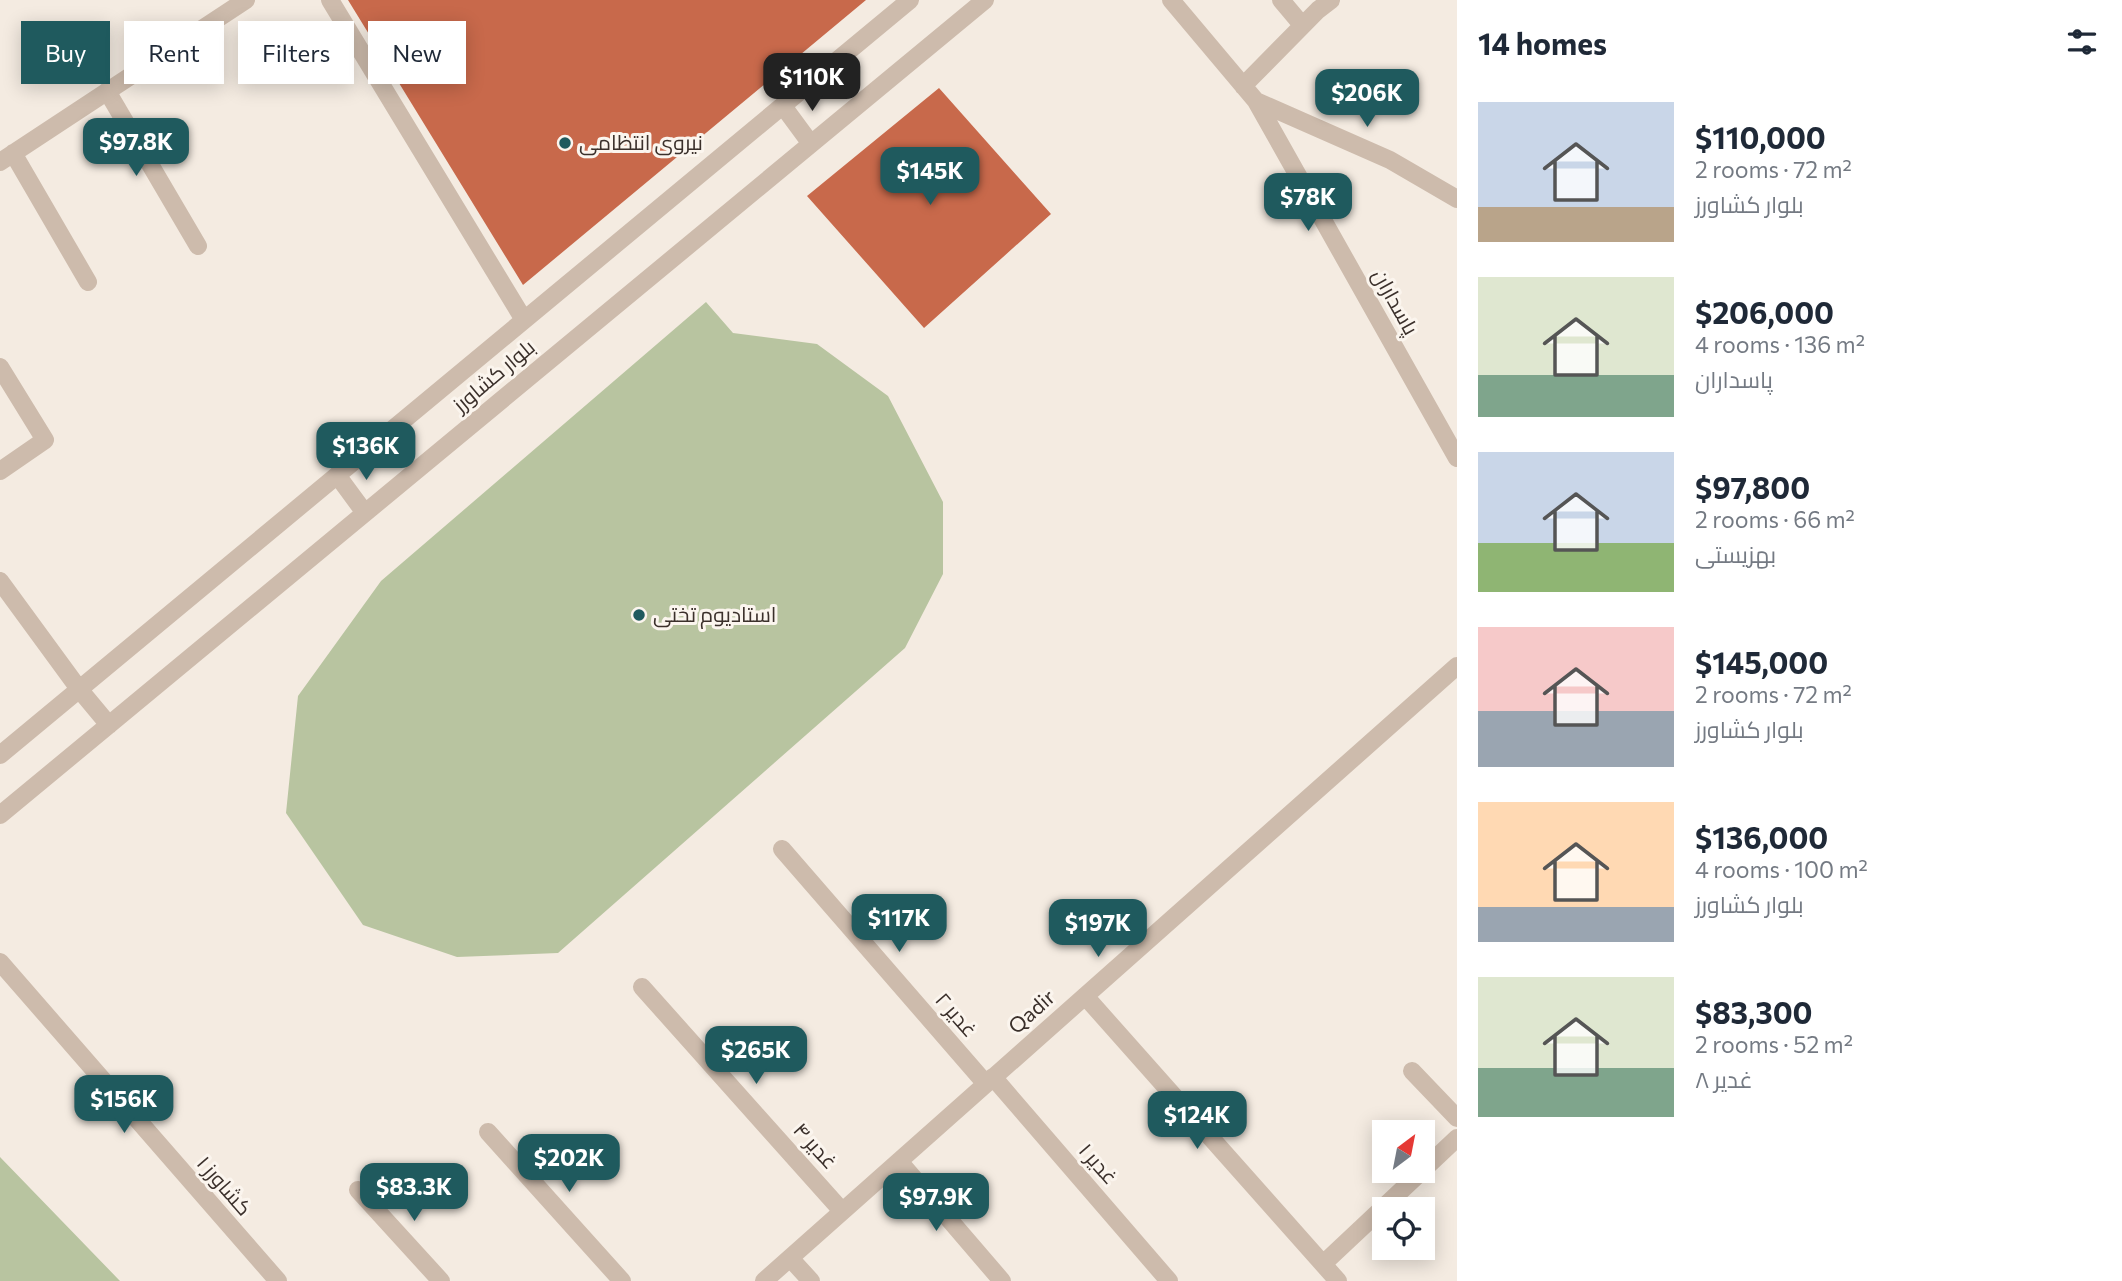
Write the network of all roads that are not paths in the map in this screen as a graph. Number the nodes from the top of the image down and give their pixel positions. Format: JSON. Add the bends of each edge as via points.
{"nodes":[{"id":1,"x":246,"y":0,"type":"edge"},
{"id":2,"x":330,"y":0,"type":"edge"},
{"id":3,"x":910,"y":0,"type":"edge"},
{"id":4,"x":985,"y":0,"type":"edge"},
{"id":5,"x":1171,"y":0,"type":"edge"},
{"id":6,"x":1281,"y":0,"type":"edge"},
{"id":7,"x":1331,"y":0,"type":"edge"},
{"id":8,"x":1302,"y":26,"type":"junction"},
{"id":9,"x":1243,"y":86,"type":"junction"},
{"id":10,"x":107,"y":91,"type":"junction"},
{"id":11,"x":1256,"y":101,"type":"junction"},
{"id":12,"x":783,"y":106,"type":"junction"},
{"id":13,"x":811,"y":144,"type":"junction"},
{"id":14,"x":6,"y":157,"type":"edge"},
{"id":15,"x":1457,"y":199,"type":"edge"},
{"id":16,"x":198,"y":246,"type":"dead end"},
{"id":17,"x":88,"y":282,"type":"dead end"},
{"id":18,"x":524,"y":320,"type":"junction"},
{"id":19,"x":0,"y":367,"type":"edge"},
{"id":20,"x":1457,"y":458,"type":"edge"},
{"id":21,"x":0,"y":471,"type":"edge"},
{"id":22,"x":337,"y":475,"type":"junction"},
{"id":23,"x":365,"y":513,"type":"junction"},
{"id":24,"x":0,"y":581,"type":"edge"},
{"id":25,"x":1457,"y":666,"type":"edge"},
{"id":26,"x":79,"y":689,"type":"junction"},
{"id":27,"x":109,"y":725,"type":"junction"},
{"id":28,"x":0,"y":755,"type":"edge"},
{"id":29,"x":0,"y":815,"type":"edge"},
{"id":30,"x":782,"y":849,"type":"dead end"},
{"id":31,"x":0,"y":962,"type":"edge"},
{"id":32,"x":642,"y":987,"type":"dead end"},
{"id":33,"x":1085,"y":996,"type":"junction"},
{"id":34,"x":1412,"y":1071,"type":"dead end"},
{"id":35,"x":990,"y":1081,"type":"junction"},
{"id":36,"x":1457,"y":1118,"type":"edge"},
{"id":37,"x":488,"y":1132,"type":"dead end"},
{"id":38,"x":1457,"y":1138,"type":"edge"},
{"id":39,"x":1435,"y":1159,"type":"edge"},
{"id":40,"x":900,"y":1161,"type":"junction"},
{"id":41,"x":1410,"y":1183,"type":"edge"},
{"id":42,"x":358,"y":1190,"type":"dead end"},
{"id":43,"x":842,"y":1211,"type":"junction"},
{"id":44,"x":790,"y":1258,"type":"junction"},
{"id":45,"x":1323,"y":1264,"type":"junction"},
{"id":46,"x":278,"y":1281,"type":"edge"},
{"id":47,"x":441,"y":1281,"type":"edge"},
{"id":48,"x":622,"y":1281,"type":"edge"},
{"id":49,"x":764,"y":1281,"type":"edge"},
{"id":50,"x":811,"y":1281,"type":"edge"},
{"id":51,"x":1002,"y":1281,"type":"edge"},
{"id":52,"x":1169,"y":1281,"type":"edge"},
{"id":53,"x":1338,"y":1281,"type":"edge"}],
"edges":[{"from":1,"to":10,"type":"street"},
{"from":2,"to":18,"type":"street"},
{"from":3,"to":12,"type":"street","name":"بلوار کشاورز"},
{"from":4,"to":13,"type":"street","name":"بلوار کشاورز"},
{"from":5,"to":9,"type":"street","name":"پاسداران"},
{"from":6,"to":8,"type":"street"},
{"from":7,"to":8,"type":"street"},
{"from":8,"to":9,"type":"street"},
{"from":9,"to":11,"type":"street","name":"پاسداران"},
{"from":10,"to":14,"type":"street"},
{"from":10,"to":16,"type":"street"},
{"from":11,"to":15,"type":"street","via":[[1390,160]]},
{"from":11,"to":20,"type":"street","name":"پاسداران"},
{"from":12,"to":13,"type":"street"},
{"from":12,"to":18,"type":"street","name":"بلوار کشاورز"},
{"from":13,"to":23,"type":"street","name":"بلوار کشاورز"},
{"from":14,"to":17,"type":"street"},
{"from":18,"to":22,"type":"street","name":"بلوار کشاورز"},
{"from":19,"to":21,"type":"street","via":[[45,440]]},
{"from":22,"to":23,"type":"street"},
{"from":22,"to":26,"type":"street","name":"بلوار کشاورز"},
{"from":23,"to":27,"type":"street","name":"بلوار کشاورز"},
{"from":24,"to":26,"type":"street"},
{"from":25,"to":33,"type":"street","name":"Qadir"},
{"from":26,"to":27,"type":"street"},
{"from":26,"to":28,"type":"street","name":"بلوار کشاورز"},
{"from":27,"to":29,"type":"street","name":"بلوار کشاورز"},
{"from":30,"to":35,"type":"street","name":"غدیر ۲"},
{"from":31,"to":46,"type":"street","name":"کشاورز ۱"},
{"from":32,"to":43,"type":"street","name":"غدیر ۴"},
{"from":33,"to":35,"type":"street","name":"Qadir"},
{"from":33,"to":45,"type":"street"},
{"from":34,"to":36,"type":"street"},
{"from":35,"to":40,"type":"street","name":"Qadir"},
{"from":35,"to":52,"type":"street","name":"غدیر ۱"},
{"from":37,"to":48,"type":"street"},
{"from":38,"to":39,"type":"street"},
{"from":40,"to":43,"type":"street","name":"Qadir"},
{"from":40,"to":51,"type":"street"},
{"from":41,"to":45,"type":"street"},
{"from":42,"to":47,"type":"street"},
{"from":43,"to":44,"type":"street","name":"Qadir"},
{"from":44,"to":49,"type":"street","name":"Qadir"},
{"from":44,"to":50,"type":"street"},
{"from":45,"to":53,"type":"street"}]}
